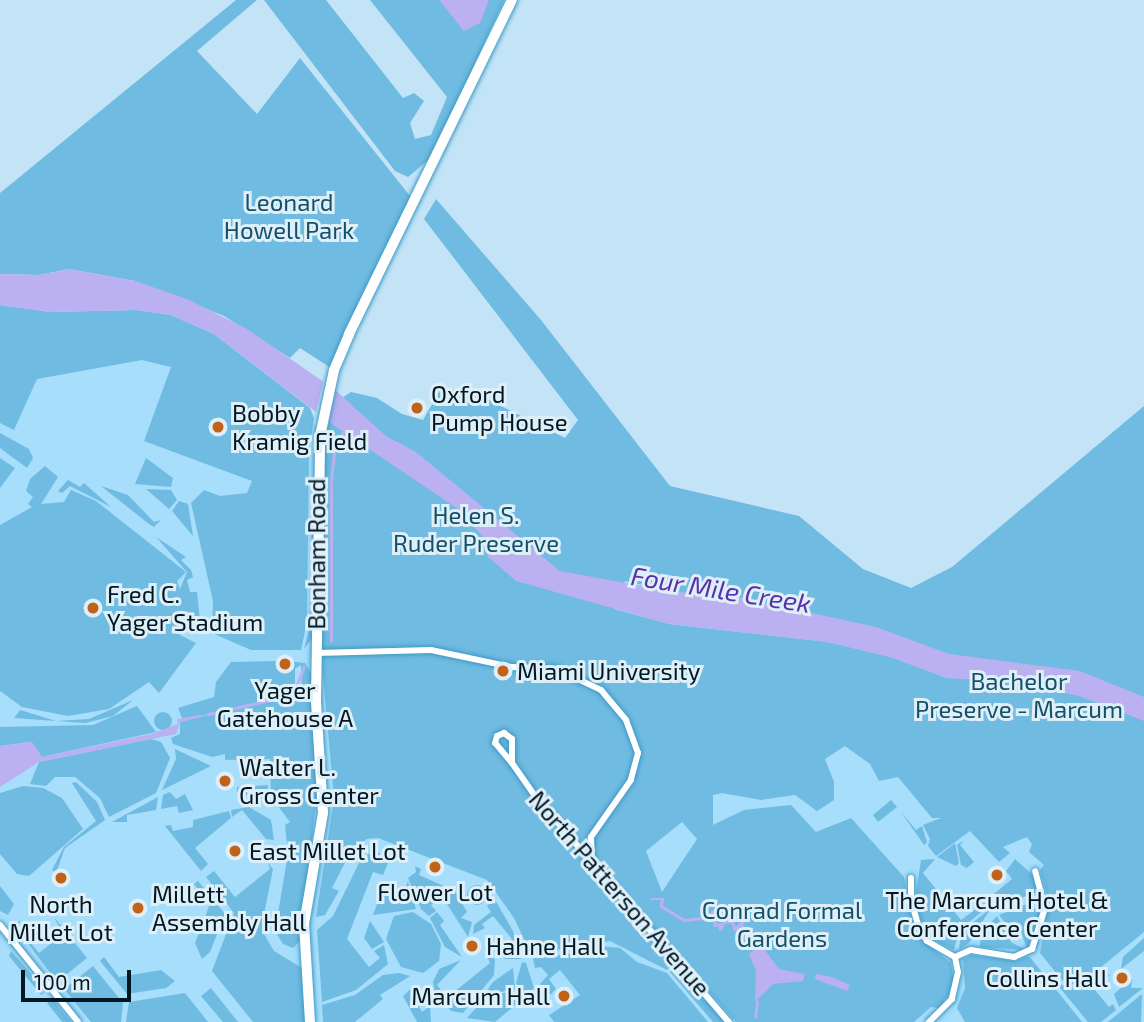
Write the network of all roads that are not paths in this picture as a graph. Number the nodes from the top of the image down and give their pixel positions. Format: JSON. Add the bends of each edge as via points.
{"nodes":[{"id":1,"x":512,"y":0,"type":"edge"},
{"id":2,"x":316,"y":653,"type":"junction"},
{"id":3,"x":512,"y":763,"type":"dead end"},
{"id":4,"x":592,"y":861,"type":"junction"},
{"id":5,"x":1035,"y":871,"type":"dead end"},
{"id":6,"x":911,"y":877,"type":"dead end"},
{"id":7,"x":0,"y":925,"type":"edge"},
{"id":8,"x":955,"y":957,"type":"junction"},
{"id":9,"x":78,"y":1022,"type":"edge"},
{"id":10,"x":310,"y":1022,"type":"edge"},
{"id":11,"x":729,"y":1022,"type":"edge"},
{"id":12,"x":929,"y":1022,"type":"edge"}],
"edges":[{"from":1,"to":2,"type":"street","name":"Bonham Road","via":[[355,321],[333,378],[317,470]]},
{"from":2,"to":4,"type":"street","via":[[431,650],[512,667],[557,669],[601,690],[626,720],[638,753],[631,780],[591,837]]},
{"from":2,"to":10,"type":"street","name":"Bonham Road","via":[[323,813],[304,924]]},
{"from":3,"to":4,"type":"street","name":"North Patterson Avenue"},
{"from":4,"to":11,"type":"street","name":"North Patterson Avenue"},
{"from":5,"to":8,"type":"street","via":[[1045,898],[1044,920],[1028,952],[1014,957],[971,950]]},
{"from":6,"to":8,"type":"street","via":[[911,900],[923,936]]},
{"from":7,"to":9,"type":"street"},
{"from":8,"to":12,"type":"street","via":[[958,985],[952,999]]}]}
